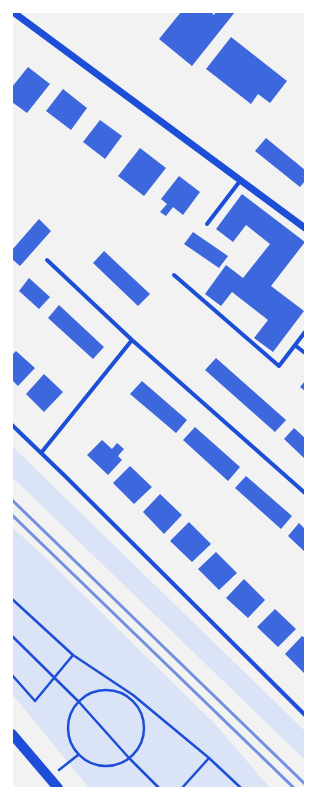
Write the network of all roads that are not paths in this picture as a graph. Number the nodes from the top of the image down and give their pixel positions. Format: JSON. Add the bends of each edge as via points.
{"nodes":[{"id":1,"x":13,"y":12,"type":"edge"},
{"id":2,"x":240,"y":181,"type":"junction"},
{"id":3,"x":207,"y":224,"type":"dead end"},
{"id":4,"x":305,"y":228,"type":"edge"},
{"id":5,"x":47,"y":260,"type":"dead end"},
{"id":6,"x":174,"y":276,"type":"dead end"},
{"id":7,"x":305,"y":332,"type":"edge"},
{"id":8,"x":132,"y":340,"type":"junction"},
{"id":9,"x":296,"y":346,"type":"junction"},
{"id":10,"x":305,"y":353,"type":"edge"},
{"id":11,"x":12,"y":425,"type":"edge"},
{"id":12,"x":41,"y":453,"type":"junction"},
{"id":13,"x":305,"y":493,"type":"edge"},
{"id":14,"x":305,"y":715,"type":"edge"},
{"id":15,"x":12,"y":734,"type":"edge"},
{"id":16,"x":58,"y":788,"type":"edge"}],
"edges":[{"from":1,"to":2,"type":"street"},
{"from":2,"to":3,"type":"street"},
{"from":2,"to":4,"type":"street"},
{"from":5,"to":8,"type":"street"},
{"from":6,"to":9,"type":"street","via":[[279,366]]},
{"from":7,"to":9,"type":"street"},
{"from":8,"to":12,"type":"street"},
{"from":8,"to":13,"type":"street"},
{"from":9,"to":10,"type":"street"},
{"from":11,"to":12,"type":"street"},
{"from":12,"to":14,"type":"street"},
{"from":15,"to":16,"type":"main road"}]}
